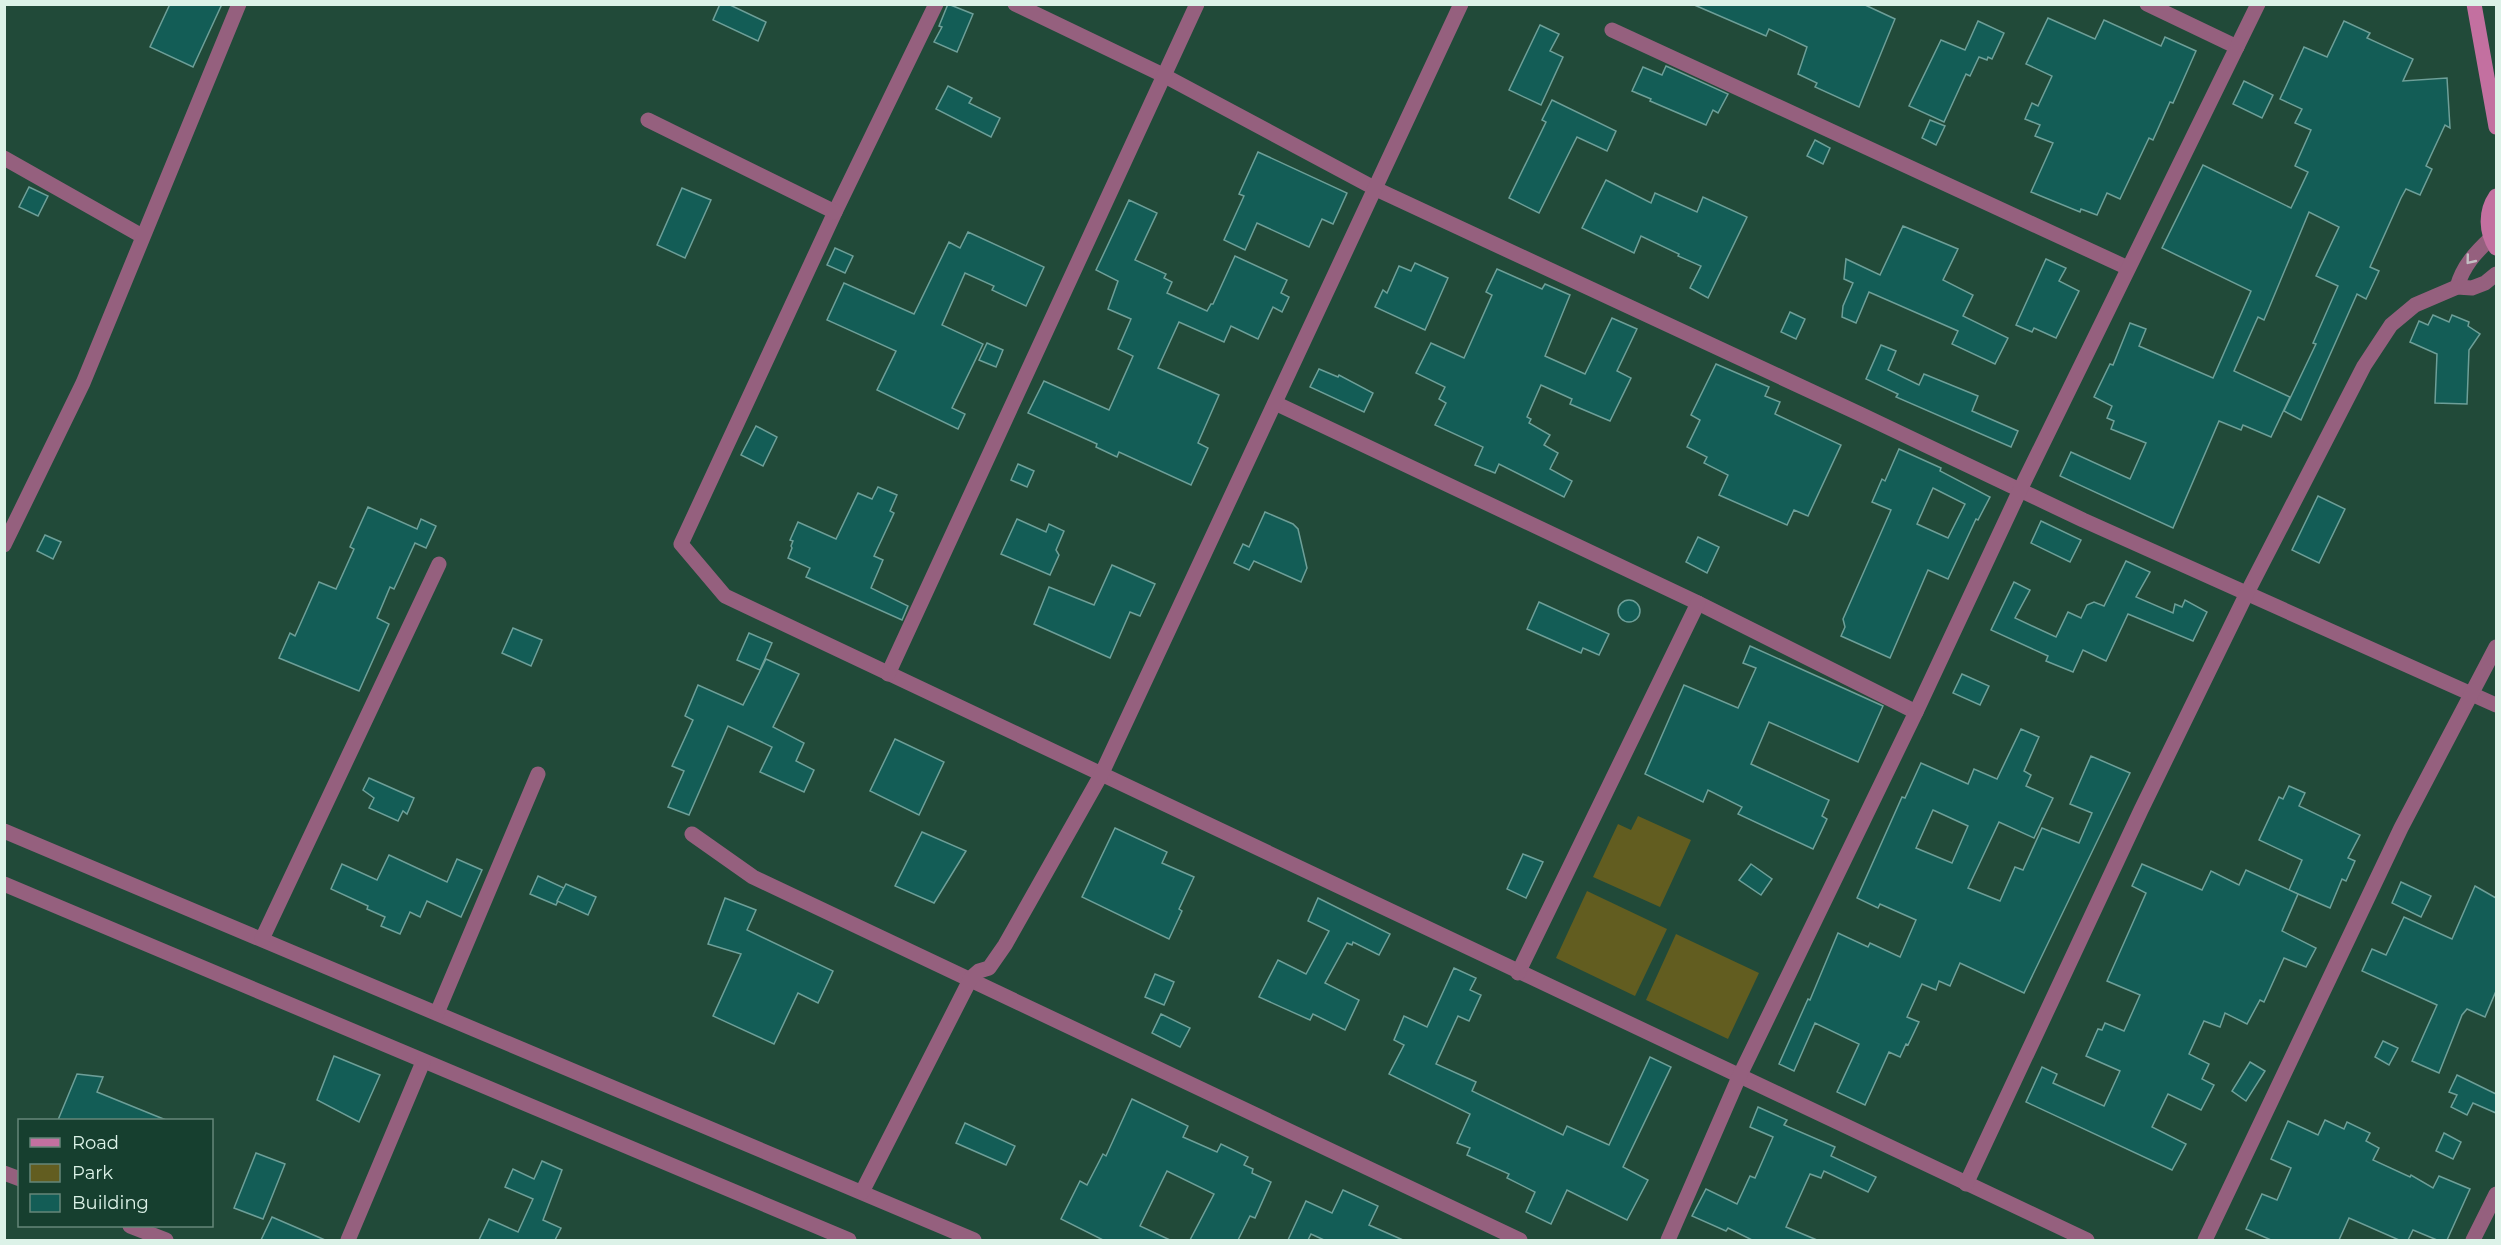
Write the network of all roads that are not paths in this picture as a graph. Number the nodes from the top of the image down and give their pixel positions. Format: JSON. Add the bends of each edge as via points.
{"nodes":[{"id":1,"x":239,"y":4,"type":"edge"},
{"id":2,"x":936,"y":4,"type":"edge"},
{"id":3,"x":1015,"y":4,"type":"edge"},
{"id":4,"x":1197,"y":4,"type":"edge"},
{"id":5,"x":1461,"y":4,"type":"edge"},
{"id":6,"x":2147,"y":4,"type":"edge"},
{"id":7,"x":2258,"y":4,"type":"edge"},
{"id":8,"x":2474,"y":4,"type":"edge"},
{"id":9,"x":1612,"y":30,"type":"dead end"},
{"id":10,"x":2237,"y":47,"type":"junction"},
{"id":11,"x":1163,"y":75,"type":"junction"},
{"id":12,"x":648,"y":120,"type":"dead end"},
{"id":13,"x":2496,"y":127,"type":"edge"},
{"id":14,"x":4,"y":158,"type":"edge"},
{"id":15,"x":1376,"y":189,"type":"junction"},
{"id":16,"x":2496,"y":196,"type":"edge"},
{"id":17,"x":835,"y":212,"type":"junction"},
{"id":18,"x":142,"y":236,"type":"junction"},
{"id":19,"x":2494,"y":243,"type":"edge"},
{"id":20,"x":2127,"y":268,"type":"junction"},
{"id":21,"x":2496,"y":274,"type":"edge"},
{"id":22,"x":2457,"y":287,"type":"junction"},
{"id":23,"x":1275,"y":403,"type":"junction"},
{"id":24,"x":2020,"y":490,"type":"junction"},
{"id":25,"x":4,"y":545,"type":"edge"},
{"id":26,"x":440,"y":564,"type":"dead end"},
{"id":27,"x":2247,"y":592,"type":"junction"},
{"id":28,"x":1698,"y":603,"type":"junction"},
{"id":29,"x":2496,"y":647,"type":"edge"},
{"id":30,"x":888,"y":674,"type":"junction"},
{"id":31,"x":2470,"y":694,"type":"junction"},
{"id":32,"x":2496,"y":705,"type":"edge"},
{"id":33,"x":1916,"y":712,"type":"junction"},
{"id":34,"x":538,"y":774,"type":"dead end"},
{"id":35,"x":1101,"y":776,"type":"junction"},
{"id":36,"x":4,"y":831,"type":"edge"},
{"id":37,"x":692,"y":834,"type":"dead end"},
{"id":38,"x":4,"y":884,"type":"edge"},
{"id":39,"x":262,"y":939,"type":"junction"},
{"id":40,"x":1518,"y":973,"type":"junction"},
{"id":41,"x":971,"y":978,"type":"junction"},
{"id":42,"x":437,"y":1013,"type":"junction"},
{"id":43,"x":423,"y":1062,"type":"junction"},
{"id":44,"x":1738,"y":1077,"type":"junction"},
{"id":45,"x":1966,"y":1184,"type":"junction"},
{"id":46,"x":862,"y":1192,"type":"junction"},
{"id":47,"x":2496,"y":1194,"type":"edge"},
{"id":48,"x":133,"y":1227,"type":"edge"},
{"id":49,"x":166,"y":1240,"type":"edge"},
{"id":50,"x":348,"y":1240,"type":"edge"},
{"id":51,"x":849,"y":1240,"type":"edge"},
{"id":52,"x":974,"y":1240,"type":"edge"},
{"id":53,"x":1520,"y":1240,"type":"edge"},
{"id":54,"x":1668,"y":1240,"type":"edge"},
{"id":55,"x":2088,"y":1240,"type":"edge"},
{"id":56,"x":2205,"y":1240,"type":"edge"},
{"id":57,"x":2473,"y":1240,"type":"edge"}],
"edges":[{"from":1,"to":18,"type":"street"},
{"from":2,"to":17,"type":"street"},
{"from":3,"to":11,"type":"street"},
{"from":4,"to":11,"type":"street"},
{"from":5,"to":15,"type":"street"},
{"from":6,"to":10,"type":"street"},
{"from":7,"to":10,"type":"street"},
{"from":8,"to":13,"type":"main road"},
{"from":9,"to":20,"type":"street"},
{"from":10,"to":20,"type":"street"},
{"from":11,"to":15,"type":"street"},
{"from":11,"to":30,"type":"street"},
{"from":12,"to":17,"type":"street"},
{"from":14,"to":18,"type":"street"},
{"from":15,"to":23,"type":"street"},
{"from":15,"to":24,"type":"street"},
{"from":16,"to":19,"type":"main road","via":[[2488,214]]},
{"from":17,"to":30,"type":"street","via":[[681,544],[725,596]]},
{"from":18,"to":25,"type":"street","via":[[83,383]]},
{"from":19,"to":22,"type":"street","one_way":true,"via":[[2469,261]]},
{"from":20,"to":24,"type":"street"},
{"from":21,"to":22,"type":"street","via":[[2472,288]]},
{"from":22,"to":27,"type":"street","via":[[2415,304],[2377,344]]},
{"from":23,"to":28,"type":"street"},
{"from":23,"to":35,"type":"street"},
{"from":24,"to":27,"type":"street"},
{"from":24,"to":33,"type":"street"},
{"from":26,"to":39,"type":"street"},
{"from":27,"to":31,"type":"street"},
{"from":27,"to":45,"type":"street"},
{"from":28,"to":33,"type":"street"},
{"from":28,"to":40,"type":"street"},
{"from":29,"to":31,"type":"street"},
{"from":30,"to":35,"type":"street"},
{"from":31,"to":32,"type":"street"},
{"from":31,"to":56,"type":"street","via":[[2401,828]]},
{"from":33,"to":44,"type":"street"},
{"from":34,"to":42,"type":"street"},
{"from":35,"to":40,"type":"street"},
{"from":35,"to":41,"type":"street","via":[[1005,945],[989,968]]},
{"from":36,"to":39,"type":"street"},
{"from":37,"to":41,"type":"street","via":[[753,877]]},
{"from":38,"to":43,"type":"street"},
{"from":39,"to":42,"type":"street"},
{"from":40,"to":44,"type":"street"},
{"from":41,"to":46,"type":"street"},
{"from":41,"to":53,"type":"street"},
{"from":42,"to":46,"type":"street"},
{"from":43,"to":50,"type":"street"},
{"from":43,"to":51,"type":"street"},
{"from":44,"to":45,"type":"street"},
{"from":44,"to":54,"type":"street"},
{"from":45,"to":55,"type":"street"},
{"from":46,"to":52,"type":"street"},
{"from":47,"to":57,"type":"street"},
{"from":48,"to":49,"type":"street"}]}
